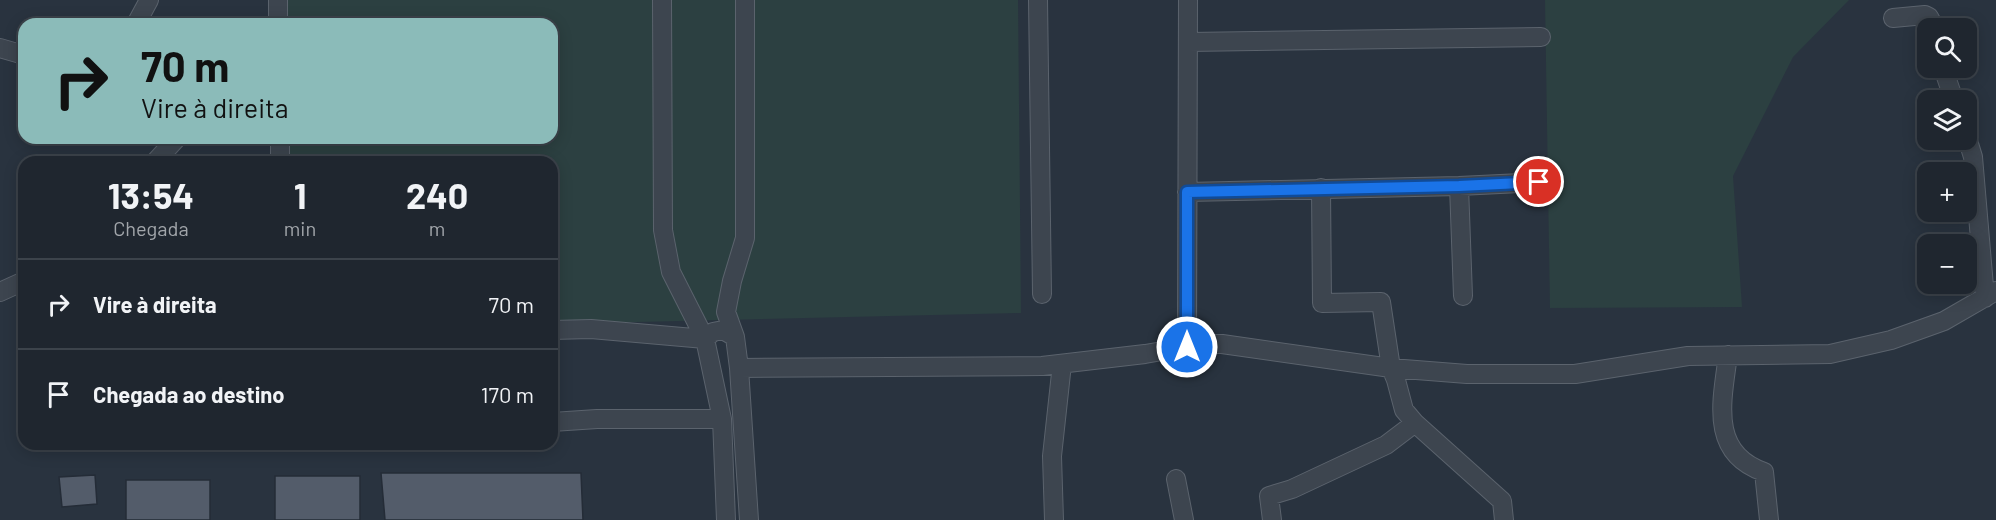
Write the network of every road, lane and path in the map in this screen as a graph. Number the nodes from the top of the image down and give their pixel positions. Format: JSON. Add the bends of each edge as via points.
{"nodes":[{"id":1,"x":149,"y":0,"type":"edge"},
{"id":2,"x":278,"y":0,"type":"edge"},
{"id":3,"x":662,"y":0,"type":"edge"},
{"id":4,"x":745,"y":0,"type":"edge"},
{"id":5,"x":1038,"y":0,"type":"edge"},
{"id":6,"x":1188,"y":0,"type":"edge"},
{"id":7,"x":139,"y":18,"type":"edge"},
{"id":8,"x":277,"y":18,"type":"edge"},
{"id":9,"x":1893,"y":18,"type":"dead end"},
{"id":10,"x":1930,"y":18,"type":"edge"},
{"id":11,"x":1541,"y":37,"type":"dead end"},
{"id":12,"x":1189,"y":42,"type":"junction"},
{"id":13,"x":0,"y":48,"type":"edge"},
{"id":14,"x":18,"y":53,"type":"edge"},
{"id":15,"x":172,"y":144,"type":"edge"},
{"id":16,"x":1971,"y":150,"type":"edge"},
{"id":17,"x":160,"y":156,"type":"edge"},
{"id":18,"x":1539,"y":182,"type":"dead end"},
{"id":19,"x":1459,"y":186,"type":"junction"},
{"id":20,"x":1321,"y":188,"type":"junction"},
{"id":21,"x":1187,"y":192,"type":"junction"},
{"id":22,"x":18,"y":284,"type":"edge"},
{"id":23,"x":0,"y":292,"type":"edge"},
{"id":24,"x":1042,"y":294,"type":"dead end"},
{"id":25,"x":1990,"y":294,"type":"edge"},
{"id":26,"x":1463,"y":296,"type":"dead end"},
{"id":27,"x":558,"y":330,"type":"edge"},
{"id":28,"x":735,"y":337,"type":"junction"},
{"id":29,"x":705,"y":339,"type":"junction"},
{"id":30,"x":1187,"y":347,"type":"junction"},
{"id":31,"x":1728,"y":355,"type":"junction"},
{"id":32,"x":1062,"y":364,"type":"junction"},
{"id":33,"x":739,"y":368,"type":"junction"},
{"id":34,"x":1391,"y":368,"type":"junction"},
{"id":35,"x":722,"y":419,"type":"junction"},
{"id":36,"x":558,"y":422,"type":"edge"},
{"id":37,"x":1415,"y":423,"type":"junction"},
{"id":38,"x":1176,"y":479,"type":"dead end"},
{"id":39,"x":726,"y":520,"type":"edge"},
{"id":40,"x":749,"y":520,"type":"edge"},
{"id":41,"x":1054,"y":520,"type":"edge"},
{"id":42,"x":1184,"y":520,"type":"edge"},
{"id":43,"x":1272,"y":520,"type":"edge"},
{"id":44,"x":1504,"y":520,"type":"edge"},
{"id":45,"x":1769,"y":520,"type":"edge"}],
"edges":[{"from":1,"to":7,"type":"street"},
{"from":2,"to":8,"type":"street"},
{"from":3,"to":29,"type":"street","via":[[663,230],[671,272]]},
{"from":4,"to":28,"type":"street","via":[[745,238],[726,312]]},
{"from":5,"to":24,"type":"street"},
{"from":6,"to":12,"type":"street"},
{"from":9,"to":10,"type":"street"},
{"from":11,"to":12,"type":"street"},
{"from":12,"to":21,"type":"street"},
{"from":13,"to":14,"type":"street"},
{"from":15,"to":17,"type":"street"},
{"from":16,"to":25,"type":"street"},
{"from":18,"to":19,"type":"street"},
{"from":19,"to":20,"type":"street"},
{"from":19,"to":26,"type":"street"},
{"from":20,"to":21,"type":"street"},
{"from":20,"to":34,"type":"street","via":[[1322,303],[1381,302]]},
{"from":21,"to":30,"type":"street"},
{"from":22,"to":23,"type":"street"},
{"from":25,"to":31,"type":"street","via":[[1944,321],[1891,340],[1830,354]]},
{"from":27,"to":29,"type":"street"},
{"from":28,"to":29,"type":"street","via":[[723,330]]},
{"from":28,"to":33,"type":"street"},
{"from":29,"to":35,"type":"street"},
{"from":30,"to":32,"type":"street"},
{"from":30,"to":34,"type":"street","via":[[1222,344]]},
{"from":31,"to":34,"type":"street","via":[[1678,357],[1575,374],[1467,374]]},
{"from":31,"to":45,"type":"street","via":[[1722,424],[1728,443],[1744,463],[1764,472]]},
{"from":32,"to":33,"type":"street"},
{"from":32,"to":41,"type":"street","via":[[1052,456]]},
{"from":33,"to":40,"type":"street"},
{"from":34,"to":37,"type":"street","via":[[1404,410]]},
{"from":35,"to":36,"type":"street"},
{"from":35,"to":39,"type":"street"},
{"from":37,"to":43,"type":"street","via":[[1386,445],[1269,496]]},
{"from":37,"to":44,"type":"street","via":[[1502,501]]},
{"from":38,"to":42,"type":"street"}]}
